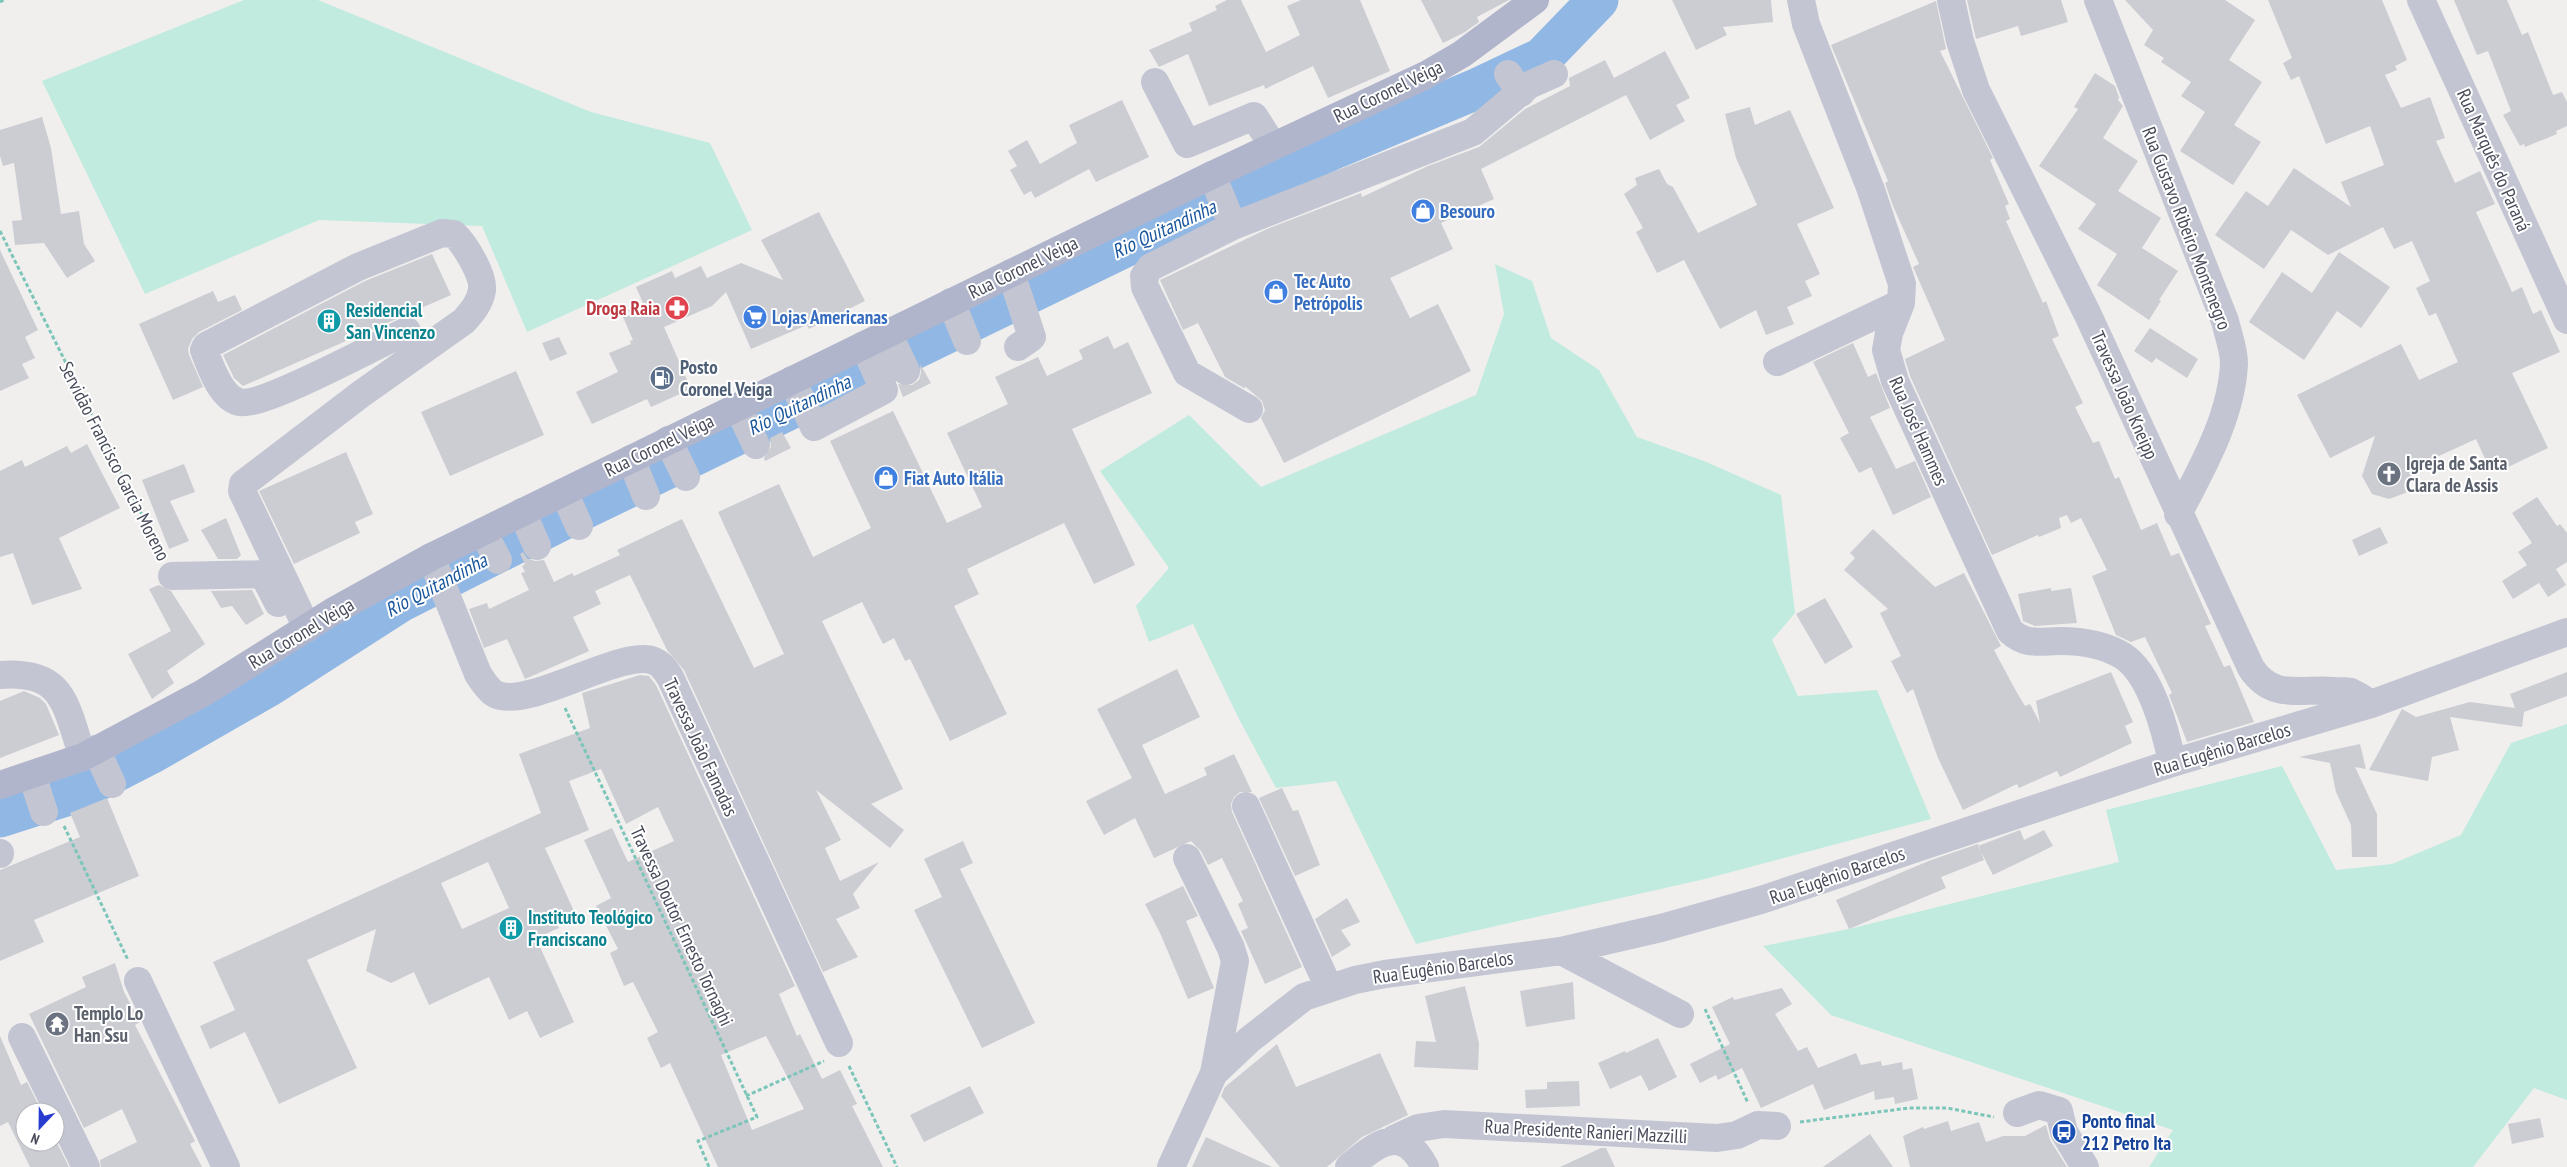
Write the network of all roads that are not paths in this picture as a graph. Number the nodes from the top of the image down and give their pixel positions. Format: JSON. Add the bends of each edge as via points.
{"nodes":[{"id":1,"x":1535,"y":0,"type":"edge"},
{"id":2,"x":1801,"y":0,"type":"edge"},
{"id":3,"x":1951,"y":0,"type":"edge"},
{"id":4,"x":2098,"y":0,"type":"edge"},
{"id":5,"x":2421,"y":0,"type":"edge"},
{"id":6,"x":1554,"y":74,"type":"dead end"},
{"id":7,"x":1155,"y":82,"type":"dead end"},
{"id":8,"x":1273,"y":146,"type":"junction"},
{"id":9,"x":1212,"y":175,"type":"junction"},
{"id":10,"x":1234,"y":226,"type":"junction"},
{"id":11,"x":1014,"y":282,"type":"junction"},
{"id":12,"x":1901,"y":303,"type":"junction"},
{"id":13,"x":2567,"y":320,"type":"edge"},
{"id":14,"x":407,"y":331,"type":"dead end"},
{"id":15,"x":1025,"y":342,"type":"dead end"},
{"id":16,"x":885,"y":352,"type":"junction"},
{"id":17,"x":1776,"y":362,"type":"dead end"},
{"id":18,"x":795,"y":387,"type":"junction"},
{"id":19,"x":738,"y":407,"type":"junction"},
{"id":20,"x":1249,"y":409,"type":"dead end"},
{"id":21,"x":668,"y":440,"type":"junction"},
{"id":22,"x":756,"y":445,"type":"dead end"},
{"id":23,"x":686,"y":477,"type":"dead end"},
{"id":24,"x":2178,"y":514,"type":"junction"},
{"id":25,"x":431,"y":557,"type":"junction"},
{"id":26,"x":172,"y":576,"type":"road end"},
{"id":27,"x":301,"y":632,"type":"junction"},
{"id":28,"x":2567,"y":632,"type":"edge"},
{"id":29,"x":0,"y":675,"type":"edge"},
{"id":30,"x":2371,"y":704,"type":"junction"},
{"id":31,"x":2172,"y":763,"type":"junction"},
{"id":32,"x":99,"y":764,"type":"junction"},
{"id":33,"x":0,"y":786,"type":"edge"},
{"id":34,"x":1246,"y":806,"type":"dead end"},
{"id":35,"x":1187,"y":858,"type":"dead end"},
{"id":36,"x":1561,"y":951,"type":"junction"},
{"id":37,"x":138,"y":981,"type":"road end"},
{"id":38,"x":1329,"y":988,"type":"junction"},
{"id":39,"x":1680,"y":1014,"type":"road end"},
{"id":40,"x":22,"y":1037,"type":"dead end"},
{"id":41,"x":839,"y":1043,"type":"road end"},
{"id":42,"x":1214,"y":1073,"type":"junction"},
{"id":43,"x":2017,"y":1113,"type":"road end"},
{"id":44,"x":1767,"y":1125,"type":"road end"},
{"id":45,"x":1394,"y":1139,"type":"junction"},
{"id":46,"x":86,"y":1167,"type":"edge"},
{"id":47,"x":226,"y":1167,"type":"edge"},
{"id":48,"x":1171,"y":1167,"type":"edge"},
{"id":49,"x":1349,"y":1167,"type":"edge"},
{"id":50,"x":1425,"y":1167,"type":"edge"},
{"id":51,"x":2085,"y":1167,"type":"edge"}],
"edges":[{"from":1,"to":8,"type":"main road","name":"Rua Coronel Veiga","via":[[1462,54]]},
{"from":2,"to":12,"type":"street","name":"Rua José Hammes","via":[[1806,24],[1888,233],[1902,284]]},
{"from":3,"to":24,"type":"street","name":"Travessa João Kneipp","via":[[1976,90],[2088,315]]},
{"from":4,"to":24,"type":"street","name":"Rua Gustavo Ribeiro Montenegro","via":[[2225,321],[2234,362],[2226,407]]},
{"from":5,"to":13,"type":"street","name":"Rua Marquês do Paraná"},
{"from":6,"to":10,"type":"street","via":[[1529,85],[1515,83],[1473,132]]},
{"from":7,"to":8,"type":"street","via":[[1187,144],[1254,116]]},
{"from":8,"to":9,"type":"main road","name":"Rua Coronel Veiga"},
{"from":9,"to":10,"type":"street"},
{"from":9,"to":11,"type":"main road","name":"Rua Coronel Veiga"},
{"from":10,"to":20,"type":"street","via":[[1151,267],[1144,276],[1145,287],[1187,373]]},
{"from":11,"to":15,"type":"street"},
{"from":11,"to":16,"type":"main road","name":"Rua Coronel Veiga","via":[[959,321]]},
{"from":12,"to":17,"type":"street"},
{"from":12,"to":31,"type":"street","name":"Rua José Hammes","via":[[1886,350],[1895,381],[2010,631],[2026,642],[2079,641],[2123,656],[2134,665],[2154,702],[2166,733]]},
{"from":14,"to":27,"type":"street","via":[[289,388],[253,401],[239,402],[228,396],[204,350],[257,317],[358,267],[442,233],[454,234],[464,244],[479,275],[482,289],[476,308],[464,321],[243,484],[242,491]]},
{"from":16,"to":18,"type":"main road","name":"Rua Coronel Veiga"},
{"from":16,"to":18,"type":"street","via":[[884,390],[814,427]]},
{"from":18,"to":19,"type":"main road","name":"Rua Coronel Veiga"},
{"from":19,"to":21,"type":"main road","name":"Rua Coronel Veiga"},
{"from":19,"to":22,"type":"street"},
{"from":21,"to":23,"type":"street"},
{"from":21,"to":25,"type":"main road","name":"Rua Coronel Veiga","via":[[638,476],[490,545]]},
{"from":24,"to":30,"type":"street","name":"Travessa João Kneipp","via":[[2260,681],[2283,691],[2311,688],[2350,692]]},
{"from":25,"to":27,"type":"main road","name":"Rua Coronel Veiga"},
{"from":25,"to":41,"type":"street","name":"Travessa João Famadas","via":[[478,674],[497,695],[520,695],[555,686],[638,658],[661,665],[670,677]]},
{"from":26,"to":27,"type":"street","name":"Servidão Francisco Garcia Moreno","via":[[263,574]]},
{"from":27,"to":32,"type":"main road","name":"Rua Coronel Veiga","via":[[203,693]]},
{"from":28,"to":30,"type":"street","name":"Rua Eugênio Barcelos"},
{"from":29,"to":32,"type":"street","via":[[39,677],[54,686]]},
{"from":30,"to":31,"type":"street","name":"Rua Eugênio Barcelos"},
{"from":31,"to":36,"type":"street","name":"Rua Eugênio Barcelos","via":[[1761,900]]},
{"from":32,"to":33,"type":"main road","name":"Rua Coronel Veiga","via":[[43,800]]},
{"from":34,"to":38,"type":"street"},
{"from":35,"to":42,"type":"street","via":[[1235,961]]},
{"from":36,"to":38,"type":"street","name":"Rua Eugênio Barcelos","via":[[1385,974]]},
{"from":36,"to":39,"type":"street"},
{"from":37,"to":47,"type":"street"},
{"from":38,"to":42,"type":"street","name":"Rua Eugênio Barcelos","via":[[1304,998],[1249,1040]]},
{"from":40,"to":46,"type":"street"},
{"from":42,"to":48,"type":"street","name":"Rua Eugênio Barcelos"},
{"from":43,"to":51,"type":"street","via":[[2039,1105],[2058,1111],[2064,1132]]},
{"from":44,"to":45,"type":"street","name":"Rua Presidente Ranieri Mazzilli","via":[[1717,1138],[1444,1124],[1418,1128]]},
{"from":45,"to":49,"type":"street","name":"Rua Presidente Ranieri Mazzilli","via":[[1374,1146]]},
{"from":45,"to":50,"type":"street","via":[[1406,1142]]}]}
